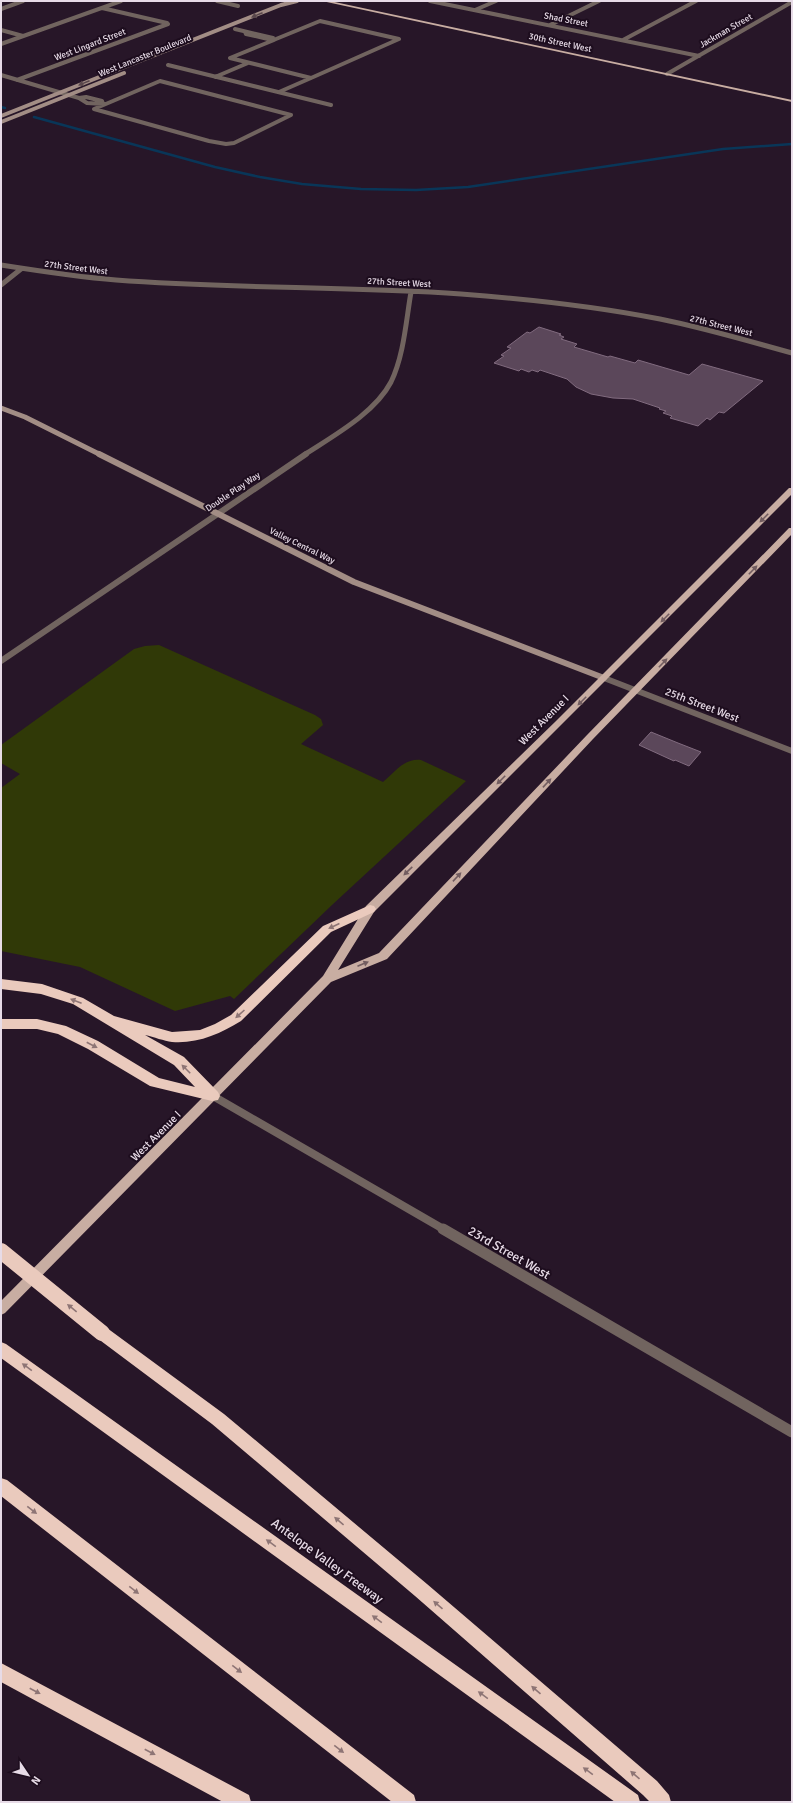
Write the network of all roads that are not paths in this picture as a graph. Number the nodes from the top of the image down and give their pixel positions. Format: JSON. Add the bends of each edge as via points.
{"nodes":[{"id":1,"x":23,"y":1,"type":"edge"},
{"id":2,"x":122,"y":1,"type":"edge"},
{"id":3,"x":217,"y":1,"type":"edge"},
{"id":4,"x":324,"y":1,"type":"edge"},
{"id":5,"x":430,"y":1,"type":"edge"},
{"id":6,"x":496,"y":1,"type":"edge"},
{"id":7,"x":599,"y":1,"type":"edge"},
{"id":8,"x":696,"y":1,"type":"edge"},
{"id":9,"x":296,"y":2,"type":"edge"},
{"id":10,"x":792,"y":2,"type":"edge"},
{"id":11,"x":238,"y":6,"type":"dead end"},
{"id":12,"x":1,"y":8,"type":"edge"},
{"id":13,"x":102,"y":8,"type":"junction"},
{"id":14,"x":283,"y":10,"type":"dead end"},
{"id":15,"x":475,"y":10,"type":"junction"},
{"id":16,"x":550,"y":25,"type":"junction"},
{"id":17,"x":240,"y":27,"type":"dead end"},
{"id":18,"x":235,"y":29,"type":"junction"},
{"id":19,"x":1,"y":30,"type":"edge"},
{"id":20,"x":228,"y":32,"type":"dead end"},
{"id":21,"x":24,"y":36,"type":"junction"},
{"id":22,"x":274,"y":39,"type":"junction"},
{"id":23,"x":623,"y":40,"type":"junction"},
{"id":24,"x":1,"y":44,"type":"edge"},
{"id":25,"x":698,"y":56,"type":"junction"},
{"id":26,"x":248,"y":63,"type":"junction"},
{"id":27,"x":168,"y":65,"type":"dead end"},
{"id":28,"x":127,"y":72,"type":"dead end"},
{"id":29,"x":667,"y":74,"type":"junction"},
{"id":30,"x":1,"y":75,"type":"edge"},
{"id":31,"x":215,"y":77,"type":"junction"},
{"id":32,"x":311,"y":78,"type":"junction"},
{"id":33,"x":17,"y":80,"type":"junction"},
{"id":34,"x":279,"y":92,"type":"junction"},
{"id":35,"x":60,"y":93,"type":"junction"},
{"id":36,"x":69,"y":95,"type":"junction"},
{"id":37,"x":792,"y":101,"type":"edge"},
{"id":38,"x":104,"y":104,"type":"junction"},
{"id":39,"x":331,"y":105,"type":"dead end"},
{"id":40,"x":1,"y":116,"type":"edge"},
{"id":41,"x":1,"y":122,"type":"edge"},
{"id":42,"x":1,"y":265,"type":"edge"},
{"id":43,"x":21,"y":269,"type":"junction"},
{"id":44,"x":1,"y":284,"type":"edge"},
{"id":45,"x":411,"y":292,"type":"junction"},
{"id":46,"x":792,"y":353,"type":"edge"},
{"id":47,"x":1,"y":408,"type":"edge"},
{"id":48,"x":792,"y":490,"type":"edge"},
{"id":49,"x":217,"y":514,"type":"junction"},
{"id":50,"x":792,"y":530,"type":"edge"},
{"id":51,"x":1,"y":661,"type":"edge"},
{"id":52,"x":604,"y":678,"type":"junction"},
{"id":53,"x":635,"y":690,"type":"junction"},
{"id":54,"x":792,"y":751,"type":"edge"},
{"id":55,"x":370,"y":909,"type":"junction"},
{"id":56,"x":327,"y":979,"type":"junction"},
{"id":57,"x":1,"y":984,"type":"edge"},
{"id":58,"x":114,"y":1021,"type":"junction"},
{"id":59,"x":1,"y":1024,"type":"edge"},
{"id":60,"x":213,"y":1096,"type":"junction"},
{"id":61,"x":1,"y":1251,"type":"edge"},
{"id":62,"x":1,"y":1309,"type":"edge"},
{"id":63,"x":1,"y":1349,"type":"edge"},
{"id":64,"x":792,"y":1432,"type":"edge"},
{"id":65,"x":1,"y":1486,"type":"edge"},
{"id":66,"x":1,"y":1672,"type":"edge"},
{"id":67,"x":242,"y":1802,"type":"edge"},
{"id":68,"x":407,"y":1802,"type":"edge"},
{"id":69,"x":631,"y":1802,"type":"edge"},
{"id":70,"x":662,"y":1802,"type":"edge"}],
"edges":[{"from":1,"to":12,"type":"street"},
{"from":2,"to":13,"type":"street"},
{"from":3,"to":11,"type":"street"},
{"from":4,"to":29,"type":"main road","name":"30th Street West"},
{"from":5,"to":15,"type":"street","name":"Shad Street"},
{"from":6,"to":15,"type":"street"},
{"from":7,"to":16,"type":"street"},
{"from":8,"to":23,"type":"street"},
{"from":9,"to":14,"type":"street","name":"West Lancaster Boulevard"},
{"from":9,"to":35,"type":"street","name":"West Lancaster Boulevard","one_way":true,"via":[[281,5]]},
{"from":10,"to":25,"type":"street","name":"Jackman Street"},
{"from":13,"to":21,"type":"street"},
{"from":13,"to":33,"type":"street","name":"West Lingard Street","via":[[168,24]]},
{"from":15,"to":16,"type":"street","name":"Shad Street"},
{"from":16,"to":23,"type":"street","name":"Shad Street"},
{"from":17,"to":18,"type":"street"},
{"from":18,"to":20,"type":"street"},
{"from":18,"to":22,"type":"street","via":[[246,34]]},
{"from":19,"to":21,"type":"street"},
{"from":21,"to":24,"type":"street"},
{"from":22,"to":26,"type":"street","via":[[230,58]]},
{"from":22,"to":32,"type":"street","via":[[320,21],[399,39]]},
{"from":23,"to":25,"type":"street","name":"Shad Street"},
{"from":25,"to":29,"type":"street","name":"Jackman Street"},
{"from":26,"to":31,"type":"street"},
{"from":26,"to":32,"type":"street"},
{"from":27,"to":31,"type":"street"},
{"from":28,"to":36,"type":"street","name":"West Lancaster Boulevard"},
{"from":29,"to":37,"type":"main road","name":"30th Street West"},
{"from":30,"to":33,"type":"street"},
{"from":31,"to":34,"type":"street"},
{"from":32,"to":34,"type":"street"},
{"from":33,"to":35,"type":"street"},
{"from":34,"to":39,"type":"street"},
{"from":35,"to":36,"type":"street"},
{"from":35,"to":40,"type":"street","name":"West Lancaster Boulevard"},
{"from":36,"to":38,"type":"street","via":[[82,101]]},
{"from":36,"to":41,"type":"street","name":"West Lancaster Boulevard"},
{"from":38,"to":38,"type":"street","via":[[94,109],[226,144],[234,143],[291,115],[160,82]]},
{"from":42,"to":43,"type":"street","name":"27th Street West"},
{"from":43,"to":44,"type":"street"},
{"from":43,"to":45,"type":"street","name":"27th Street West","via":[[86,278],[154,283]]},
{"from":45,"to":46,"type":"street","name":"27th Street West","via":[[468,295],[589,308],[660,319]]},
{"from":45,"to":49,"type":"street","name":"Double Play Way","via":[[400,349],[390,383],[375,403],[355,421]]},
{"from":47,"to":49,"type":"street","name":"Valley Central Way","via":[[25,417]]},
{"from":48,"to":52,"type":"main road","name":"West Avenue I","one_way":true},
{"from":49,"to":51,"type":"street","name":"Double Play Way"},
{"from":49,"to":52,"type":"street","name":"Valley Central Way","via":[[354,582]]},
{"from":53,"to":50,"type":"main road","name":"West Avenue I","one_way":true},
{"from":52,"to":53,"type":"street","name":"25th Street West"},
{"from":52,"to":55,"type":"main road","name":"West Avenue I","one_way":true},
{"from":53,"to":54,"type":"street","name":"25th Street West"},
{"from":56,"to":53,"type":"main road","name":"West Avenue I","one_way":true,"via":[[383,956]]},
{"from":55,"to":56,"type":"main road","name":"West Avenue I"},
{"from":55,"to":58,"type":"highway","one_way":true,"via":[[327,929],[236,1018],[220,1028],[200,1035],[172,1037]]},
{"from":56,"to":60,"type":"main road","name":"West Avenue I"},
{"from":58,"to":57,"type":"highway","one_way":true,"via":[[78,1001],[42,989]]},
{"from":60,"to":58,"type":"highway","one_way":true,"via":[[179,1061]]},
{"from":59,"to":60,"type":"highway","one_way":true,"via":[[37,1024],[61,1030],[93,1045],[155,1082]]},
{"from":60,"to":62,"type":"main road","name":"West Avenue I"},
{"from":60,"to":64,"type":"street","name":"23rd Street West"},
{"from":70,"to":61,"type":"highway","one_way":true,"bridge":true,"via":[[650,1788],[230,1429],[102,1333]]},
{"from":69,"to":63,"type":"highway","name":"Antelope Valley Freeway","one_way":true},
{"from":65,"to":68,"type":"highway","one_way":true},
{"from":66,"to":67,"type":"highway","one_way":true}]}
